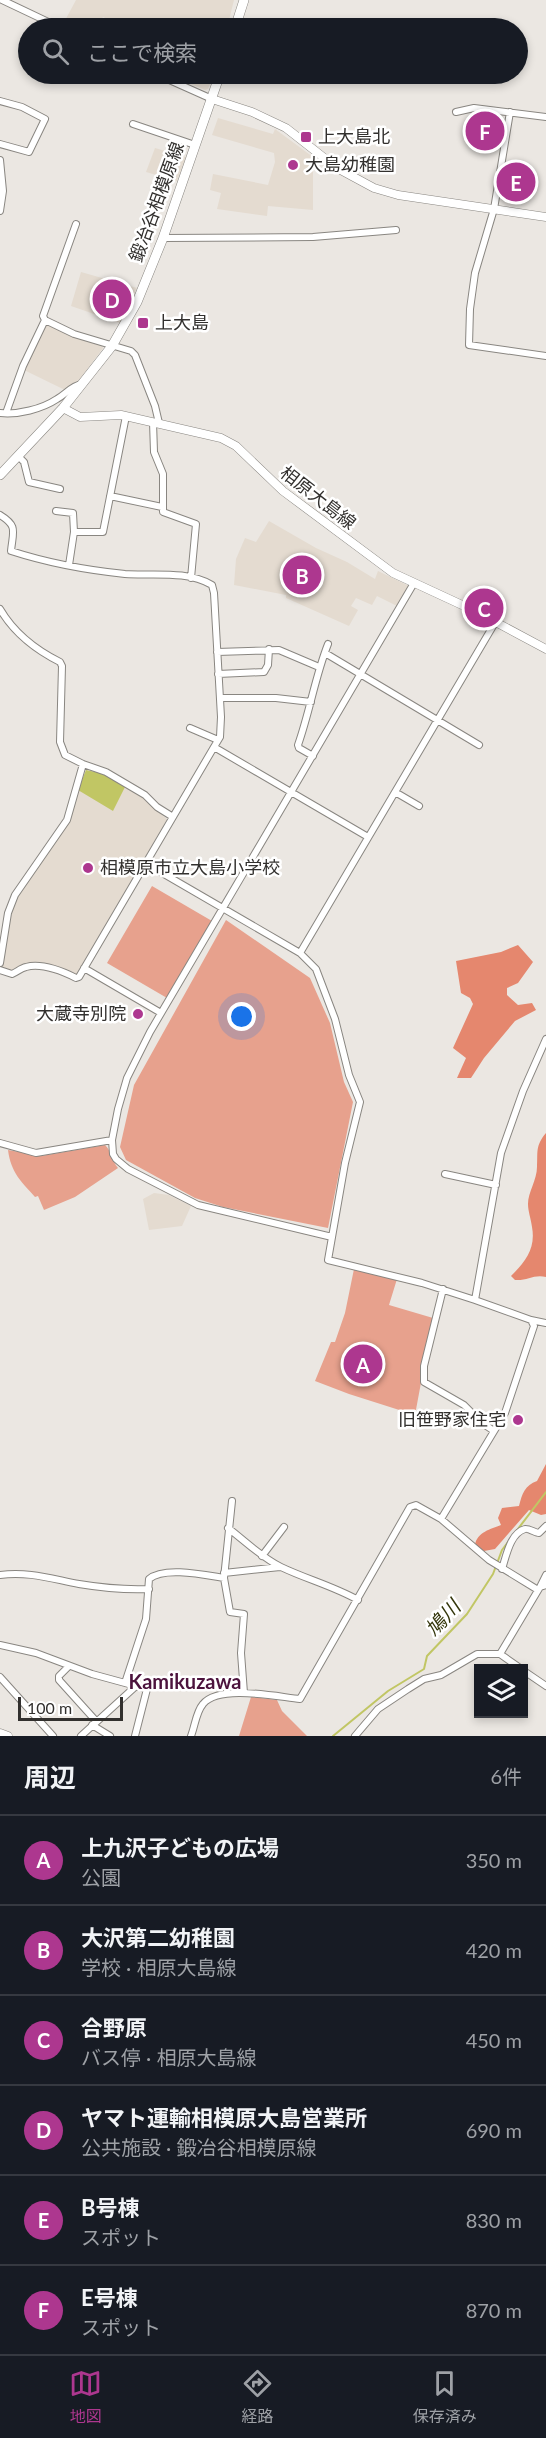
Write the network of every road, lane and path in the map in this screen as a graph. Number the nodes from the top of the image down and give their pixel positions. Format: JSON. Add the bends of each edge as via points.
{"nodes":[{"id":1,"x":2,"y":0,"type":"edge"},
{"id":2,"x":244,"y":0,"type":"edge"},
{"id":3,"x":40,"y":18,"type":"edge"},
{"id":4,"x":238,"y":18,"type":"edge"},
{"id":5,"x":178,"y":84,"type":"edge"},
{"id":6,"x":217,"y":84,"type":"edge"},
{"id":7,"x":212,"y":99,"type":"junction"},
{"id":8,"x":0,"y":101,"type":"edge"},
{"id":9,"x":456,"y":112,"type":"dead end"},
{"id":10,"x":510,"y":112,"type":"junction"},
{"id":11,"x":546,"y":117,"type":"edge"},
{"id":12,"x":134,"y":124,"type":"dead end"},
{"id":13,"x":0,"y":144,"type":"edge"},
{"id":14,"x":195,"y":146,"type":"junction"},
{"id":15,"x":0,"y":160,"type":"edge"},
{"id":16,"x":494,"y":209,"type":"junction"},
{"id":17,"x":0,"y":212,"type":"edge"},
{"id":18,"x":546,"y":217,"type":"edge"},
{"id":19,"x":76,"y":224,"type":"dead end"},
{"id":20,"x":396,"y":230,"type":"dead end"},
{"id":21,"x":163,"y":238,"type":"junction"},
{"id":22,"x":45,"y":320,"type":"junction"},
{"id":23,"x":112,"y":346,"type":"junction"},
{"id":24,"x":546,"y":356,"type":"edge"},
{"id":25,"x":82,"y":384,"type":"junction"},
{"id":26,"x":63,"y":408,"type":"junction"},
{"id":27,"x":3,"y":413,"type":"edge"},
{"id":28,"x":126,"y":416,"type":"junction"},
{"id":29,"x":156,"y":422,"type":"junction"},
{"id":30,"x":19,"y":457,"type":"junction"},
{"id":31,"x":0,"y":475,"type":"edge"},
{"id":32,"x":60,"y":489,"type":"dead end"},
{"id":33,"x":110,"y":496,"type":"junction"},
{"id":34,"x":162,"y":507,"type":"junction"},
{"id":35,"x":56,"y":512,"type":"dead end"},
{"id":36,"x":0,"y":515,"type":"edge"},
{"id":37,"x":74,"y":532,"type":"junction"},
{"id":38,"x":69,"y":565,"type":"junction"},
{"id":39,"x":191,"y":578,"type":"junction"},
{"id":40,"x":414,"y":583,"type":"junction"},
{"id":41,"x":0,"y":609,"type":"edge"},
{"id":42,"x":496,"y":621,"type":"junction"},
{"id":43,"x":328,"y":644,"type":"dead end"},
{"id":44,"x":546,"y":648,"type":"edge"},
{"id":45,"x":269,"y":650,"type":"junction"},
{"id":46,"x":217,"y":652,"type":"junction"},
{"id":47,"x":325,"y":653,"type":"junction"},
{"id":48,"x":319,"y":667,"type":"junction"},
{"id":49,"x":218,"y":674,"type":"junction"},
{"id":50,"x":360,"y":675,"type":"junction"},
{"id":51,"x":220,"y":698,"type":"junction"},
{"id":52,"x":311,"y":702,"type":"junction"},
{"id":53,"x":437,"y":720,"type":"junction"},
{"id":54,"x":190,"y":728,"type":"dead end"},
{"id":55,"x":216,"y":744,"type":"junction"},
{"id":56,"x":479,"y":745,"type":"dead end"},
{"id":57,"x":312,"y":756,"type":"junction"},
{"id":58,"x":83,"y":764,"type":"junction"},
{"id":59,"x":395,"y":792,"type":"junction"},
{"id":60,"x":291,"y":793,"type":"junction"},
{"id":61,"x":419,"y":806,"type":"dead end"},
{"id":62,"x":173,"y":817,"type":"junction"},
{"id":63,"x":368,"y":837,"type":"junction"},
{"id":64,"x":145,"y":863,"type":"junction"},
{"id":65,"x":222,"y":908,"type":"junction"},
{"id":66,"x":300,"y":953,"type":"junction"},
{"id":67,"x":0,"y":963,"type":"edge"},
{"id":68,"x":84,"y":968,"type":"junction"},
{"id":69,"x":0,"y":970,"type":"edge"},
{"id":70,"x":161,"y":1013,"type":"junction"},
{"id":71,"x":546,"y":1039,"type":"edge"},
{"id":72,"x":112,"y":1140,"type":"junction"},
{"id":73,"x":0,"y":1143,"type":"edge"},
{"id":74,"x":445,"y":1174,"type":"dead end"},
{"id":75,"x":496,"y":1185,"type":"junction"},
{"id":76,"x":332,"y":1237,"type":"junction"},
{"id":77,"x":443,"y":1289,"type":"junction"},
{"id":78,"x":475,"y":1300,"type":"junction"},
{"id":79,"x":531,"y":1320,"type":"junction"},
{"id":80,"x":546,"y":1323,"type":"edge"},
{"id":81,"x":494,"y":1431,"type":"junction"},
{"id":82,"x":232,"y":1501,"type":"dead end"},
{"id":83,"x":441,"y":1519,"type":"junction"},
{"id":84,"x":546,"y":1526,"type":"edge"},
{"id":85,"x":284,"y":1527,"type":"dead end"},
{"id":86,"x":228,"y":1528,"type":"junction"},
{"id":87,"x":262,"y":1556,"type":"junction"},
{"id":88,"x":281,"y":1567,"type":"junction"},
{"id":89,"x":501,"y":1568,"type":"junction"},
{"id":90,"x":0,"y":1575,"type":"edge"},
{"id":91,"x":546,"y":1575,"type":"edge"},
{"id":92,"x":224,"y":1576,"type":"junction"},
{"id":93,"x":542,"y":1588,"type":"edge"},
{"id":94,"x":149,"y":1589,"type":"junction"},
{"id":95,"x":358,"y":1600,"type":"junction"},
{"id":96,"x":0,"y":1645,"type":"edge"},
{"id":97,"x":500,"y":1654,"type":"junction"},
{"id":98,"x":514,"y":1664,"type":"edge"},
{"id":99,"x":69,"y":1666,"type":"junction"},
{"id":100,"x":528,"y":1674,"type":"edge"},
{"id":101,"x":0,"y":1677,"type":"edge"},
{"id":102,"x":125,"y":1683,"type":"junction"},
{"id":103,"x":136,"y":1686,"type":"junction"},
{"id":104,"x":546,"y":1686,"type":"edge"},
{"id":105,"x":244,"y":1693,"type":"junction"},
{"id":106,"x":94,"y":1723,"type":"junction"},
{"id":107,"x":0,"y":1733,"type":"edge"},
{"id":108,"x":8,"y":1736,"type":"edge"},
{"id":109,"x":54,"y":1736,"type":"edge"},
{"id":110,"x":81,"y":1736,"type":"edge"},
{"id":111,"x":110,"y":1736,"type":"edge"},
{"id":112,"x":135,"y":1736,"type":"edge"},
{"id":113,"x":192,"y":1736,"type":"edge"},
{"id":114,"x":355,"y":1736,"type":"edge"}],
"edges":[{"from":1,"to":3,"type":"street"},
{"from":2,"to":4,"type":"main road"},
{"from":5,"to":7,"type":"street"},
{"from":6,"to":7,"type":"main road","name":"鍛冶谷相模原線"},
{"from":7,"to":14,"type":"main road","name":"鍛冶谷相模原線"},
{"from":7,"to":16,"type":"street","via":[[286,128],[337,168],[374,188]]},
{"from":8,"to":13,"type":"street","via":[[45,119],[29,152]]},
{"from":9,"to":10,"type":"street","via":[[474,108]]},
{"from":10,"to":11,"type":"street"},
{"from":10,"to":16,"type":"street"},
{"from":12,"to":14,"type":"street"},
{"from":14,"to":21,"type":"main road","name":"鍛冶谷相模原線"},
{"from":15,"to":17,"type":"street"},
{"from":16,"to":18,"type":"street"},
{"from":16,"to":24,"type":"street","via":[[475,273],[469,345]]},
{"from":19,"to":22,"type":"street","via":[[50,294]]},
{"from":20,"to":21,"type":"street","via":[[313,237]]},
{"from":21,"to":23,"type":"main road","name":"鍛冶谷相模原線","via":[[137,303]]},
{"from":22,"to":23,"type":"street"},
{"from":22,"to":27,"type":"street"},
{"from":23,"to":25,"type":"main road","name":"鍛冶谷相模原線"},
{"from":23,"to":29,"type":"street","via":[[135,355],[155,406]]},
{"from":25,"to":26,"type":"main road","name":"鍛冶谷相模原線"},
{"from":25,"to":27,"type":"street","via":[[34,409]]},
{"from":26,"to":28,"type":"street","name":"相原大島線","via":[[86,417]]},
{"from":26,"to":30,"type":"main road","name":"鍛冶谷相模原線"},
{"from":28,"to":29,"type":"street","name":"相原大島線"},
{"from":28,"to":33,"type":"street"},
{"from":29,"to":34,"type":"street","via":[[154,452],[163,474]]},
{"from":29,"to":40,"type":"street","name":"相原大島線","via":[[227,441],[283,491],[393,573]]},
{"from":30,"to":31,"type":"main road","name":"鍛冶谷相模原線"},
{"from":30,"to":32,"type":"street","via":[[29,482]]},
{"from":33,"to":34,"type":"street"},
{"from":33,"to":37,"type":"street","via":[[103,532]]},
{"from":34,"to":39,"type":"street","via":[[167,515],[196,524]]},
{"from":35,"to":37,"type":"street","via":[[73,513]]},
{"from":36,"to":38,"type":"street","via":[[14,527],[11,550]]},
{"from":37,"to":38,"type":"street"},
{"from":38,"to":39,"type":"street"},
{"from":39,"to":46,"type":"street","via":[[208,583],[213,589]]},
{"from":40,"to":42,"type":"street","name":"相原大島線"},
{"from":40,"to":50,"type":"street"},
{"from":41,"to":58,"type":"street","via":[[27,642],[60,662],[60,742],[65,755]]},
{"from":42,"to":44,"type":"street","name":"相原大島線"},
{"from":42,"to":53,"type":"street"},
{"from":43,"to":47,"type":"street"},
{"from":45,"to":46,"type":"street"},
{"from":45,"to":48,"type":"street","via":[[285,652]]},
{"from":45,"to":49,"type":"street","via":[[264,672]]},
{"from":46,"to":49,"type":"street"},
{"from":47,"to":48,"type":"street"},
{"from":47,"to":50,"type":"street"},
{"from":48,"to":52,"type":"street"},
{"from":49,"to":51,"type":"street"},
{"from":50,"to":53,"type":"street"},
{"from":50,"to":57,"type":"street"},
{"from":51,"to":52,"type":"street"},
{"from":51,"to":55,"type":"street"},
{"from":52,"to":57,"type":"street","via":[[298,745]]},
{"from":53,"to":56,"type":"street"},
{"from":53,"to":59,"type":"street"},
{"from":54,"to":55,"type":"street"},
{"from":55,"to":60,"type":"street"},
{"from":55,"to":62,"type":"street"},
{"from":57,"to":60,"type":"street"},
{"from":58,"to":62,"type":"street","via":[[106,772]]},
{"from":58,"to":67,"type":"street","via":[[67,820],[15,895]]},
{"from":59,"to":61,"type":"street"},
{"from":59,"to":63,"type":"street"},
{"from":60,"to":63,"type":"street"},
{"from":60,"to":65,"type":"street"},
{"from":62,"to":64,"type":"street"},
{"from":63,"to":66,"type":"street"},
{"from":64,"to":65,"type":"street"},
{"from":64,"to":68,"type":"street"},
{"from":65,"to":66,"type":"street"},
{"from":65,"to":70,"type":"street"},
{"from":66,"to":76,"type":"street","via":[[316,969],[360,1102]]},
{"from":68,"to":69,"type":"street","via":[[75,978],[36,966],[12,974]]},
{"from":68,"to":70,"type":"street"},
{"from":70,"to":72,"type":"street","via":[[127,1078]]},
{"from":71,"to":75,"type":"street","via":[[512,1120]]},
{"from":72,"to":73,"type":"street","via":[[36,1153]]},
{"from":72,"to":76,"type":"street","via":[[112,1154],[123,1166],[198,1205]]},
{"from":74,"to":75,"type":"street"},
{"from":75,"to":78,"type":"street"},
{"from":76,"to":77,"type":"street","via":[[328,1260],[331,1262]]},
{"from":77,"to":78,"type":"street"},
{"from":77,"to":81,"type":"street","via":[[424,1366],[424,1382],[464,1405]]},
{"from":78,"to":79,"type":"street"},
{"from":79,"to":80,"type":"street"},
{"from":79,"to":81,"type":"street","via":[[533,1329],[515,1387]]},
{"from":81,"to":83,"type":"street"},
{"from":82,"to":86,"type":"street"},
{"from":83,"to":89,"type":"street"},
{"from":83,"to":95,"type":"street","via":[[416,1505],[410,1507]]},
{"from":84,"to":89,"type":"street","via":[[539,1533],[522,1531],[509,1544]]},
{"from":85,"to":87,"type":"street"},
{"from":86,"to":87,"type":"street"},
{"from":86,"to":92,"type":"street"},
{"from":87,"to":88,"type":"street"},
{"from":88,"to":92,"type":"street"},
{"from":88,"to":95,"type":"street"},
{"from":89,"to":93,"type":"street"},
{"from":90,"to":94,"type":"street","via":[[42,1575],[123,1590]]},
{"from":91,"to":93,"type":"street"},
{"from":92,"to":94,"type":"street","via":[[178,1572],[154,1575],[149,1579]]},
{"from":92,"to":105,"type":"street","via":[[230,1612],[244,1614]]},
{"from":93,"to":97,"type":"street"},
{"from":94,"to":102,"type":"street","via":[[146,1619]]},
{"from":95,"to":105,"type":"street","via":[[300,1699]]},
{"from":96,"to":99,"type":"street"},
{"from":97,"to":98,"type":"street"},
{"from":97,"to":114,"type":"street","via":[[477,1654],[441,1675],[424,1678],[378,1709]]},
{"from":99,"to":102,"type":"street"},
{"from":99,"to":106,"type":"street","via":[[59,1680]]},
{"from":100,"to":104,"type":"street"},
{"from":101,"to":109,"type":"street"},
{"from":102,"to":103,"type":"street"},
{"from":103,"to":106,"type":"street"},
{"from":103,"to":112,"type":"street","via":[[147,1689]]},
{"from":105,"to":113,"type":"street","via":[[204,1702]]},
{"from":106,"to":110,"type":"street"},
{"from":106,"to":111,"type":"street"},
{"from":107,"to":108,"type":"street"}]}
